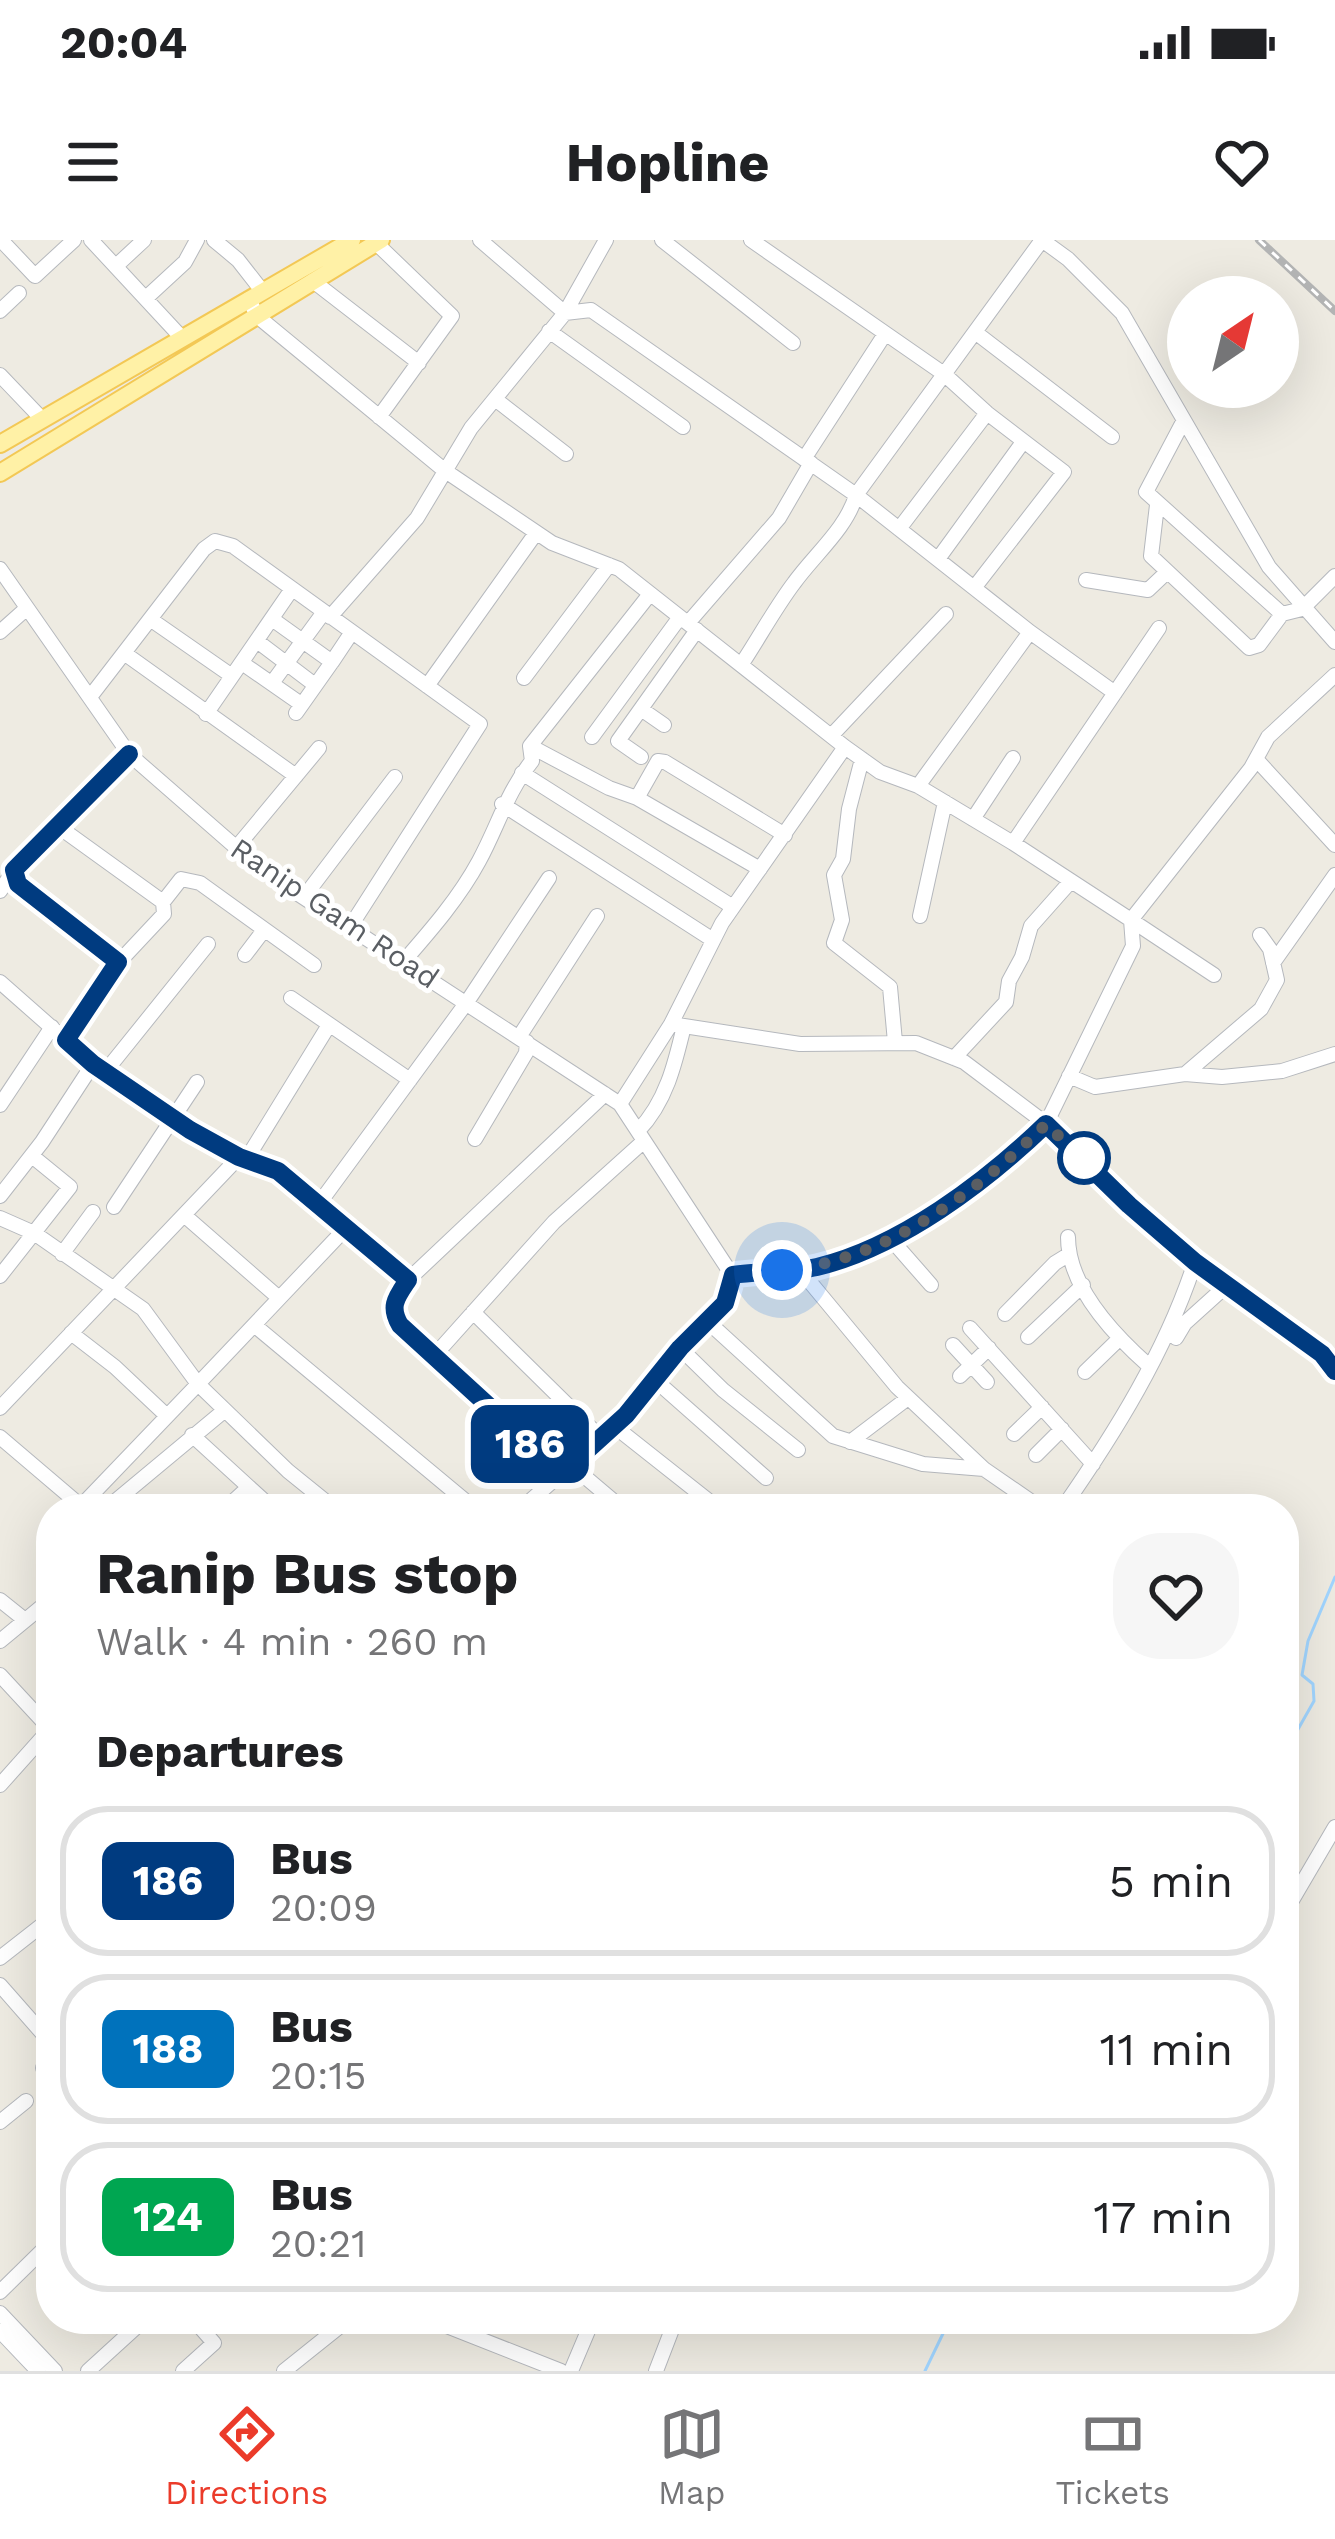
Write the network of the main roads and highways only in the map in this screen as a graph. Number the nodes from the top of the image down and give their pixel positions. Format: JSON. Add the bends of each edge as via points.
{"nodes":[{"id":1,"x":352,"y":240,"type":"edge"},
{"id":2,"x":382,"y":241,"type":"edge"},
{"id":3,"x":256,"y":302,"type":"junction"},
{"id":4,"x":0,"y":445,"type":"edge"},
{"id":5,"x":0,"y":472,"type":"edge"}],
"edges":[{"from":1,"to":3,"type":"main road"},
{"from":2,"to":3,"type":"main road","via":[[314,281]]},
{"from":3,"to":4,"type":"main road"},
{"from":3,"to":5,"type":"main road"}]}
